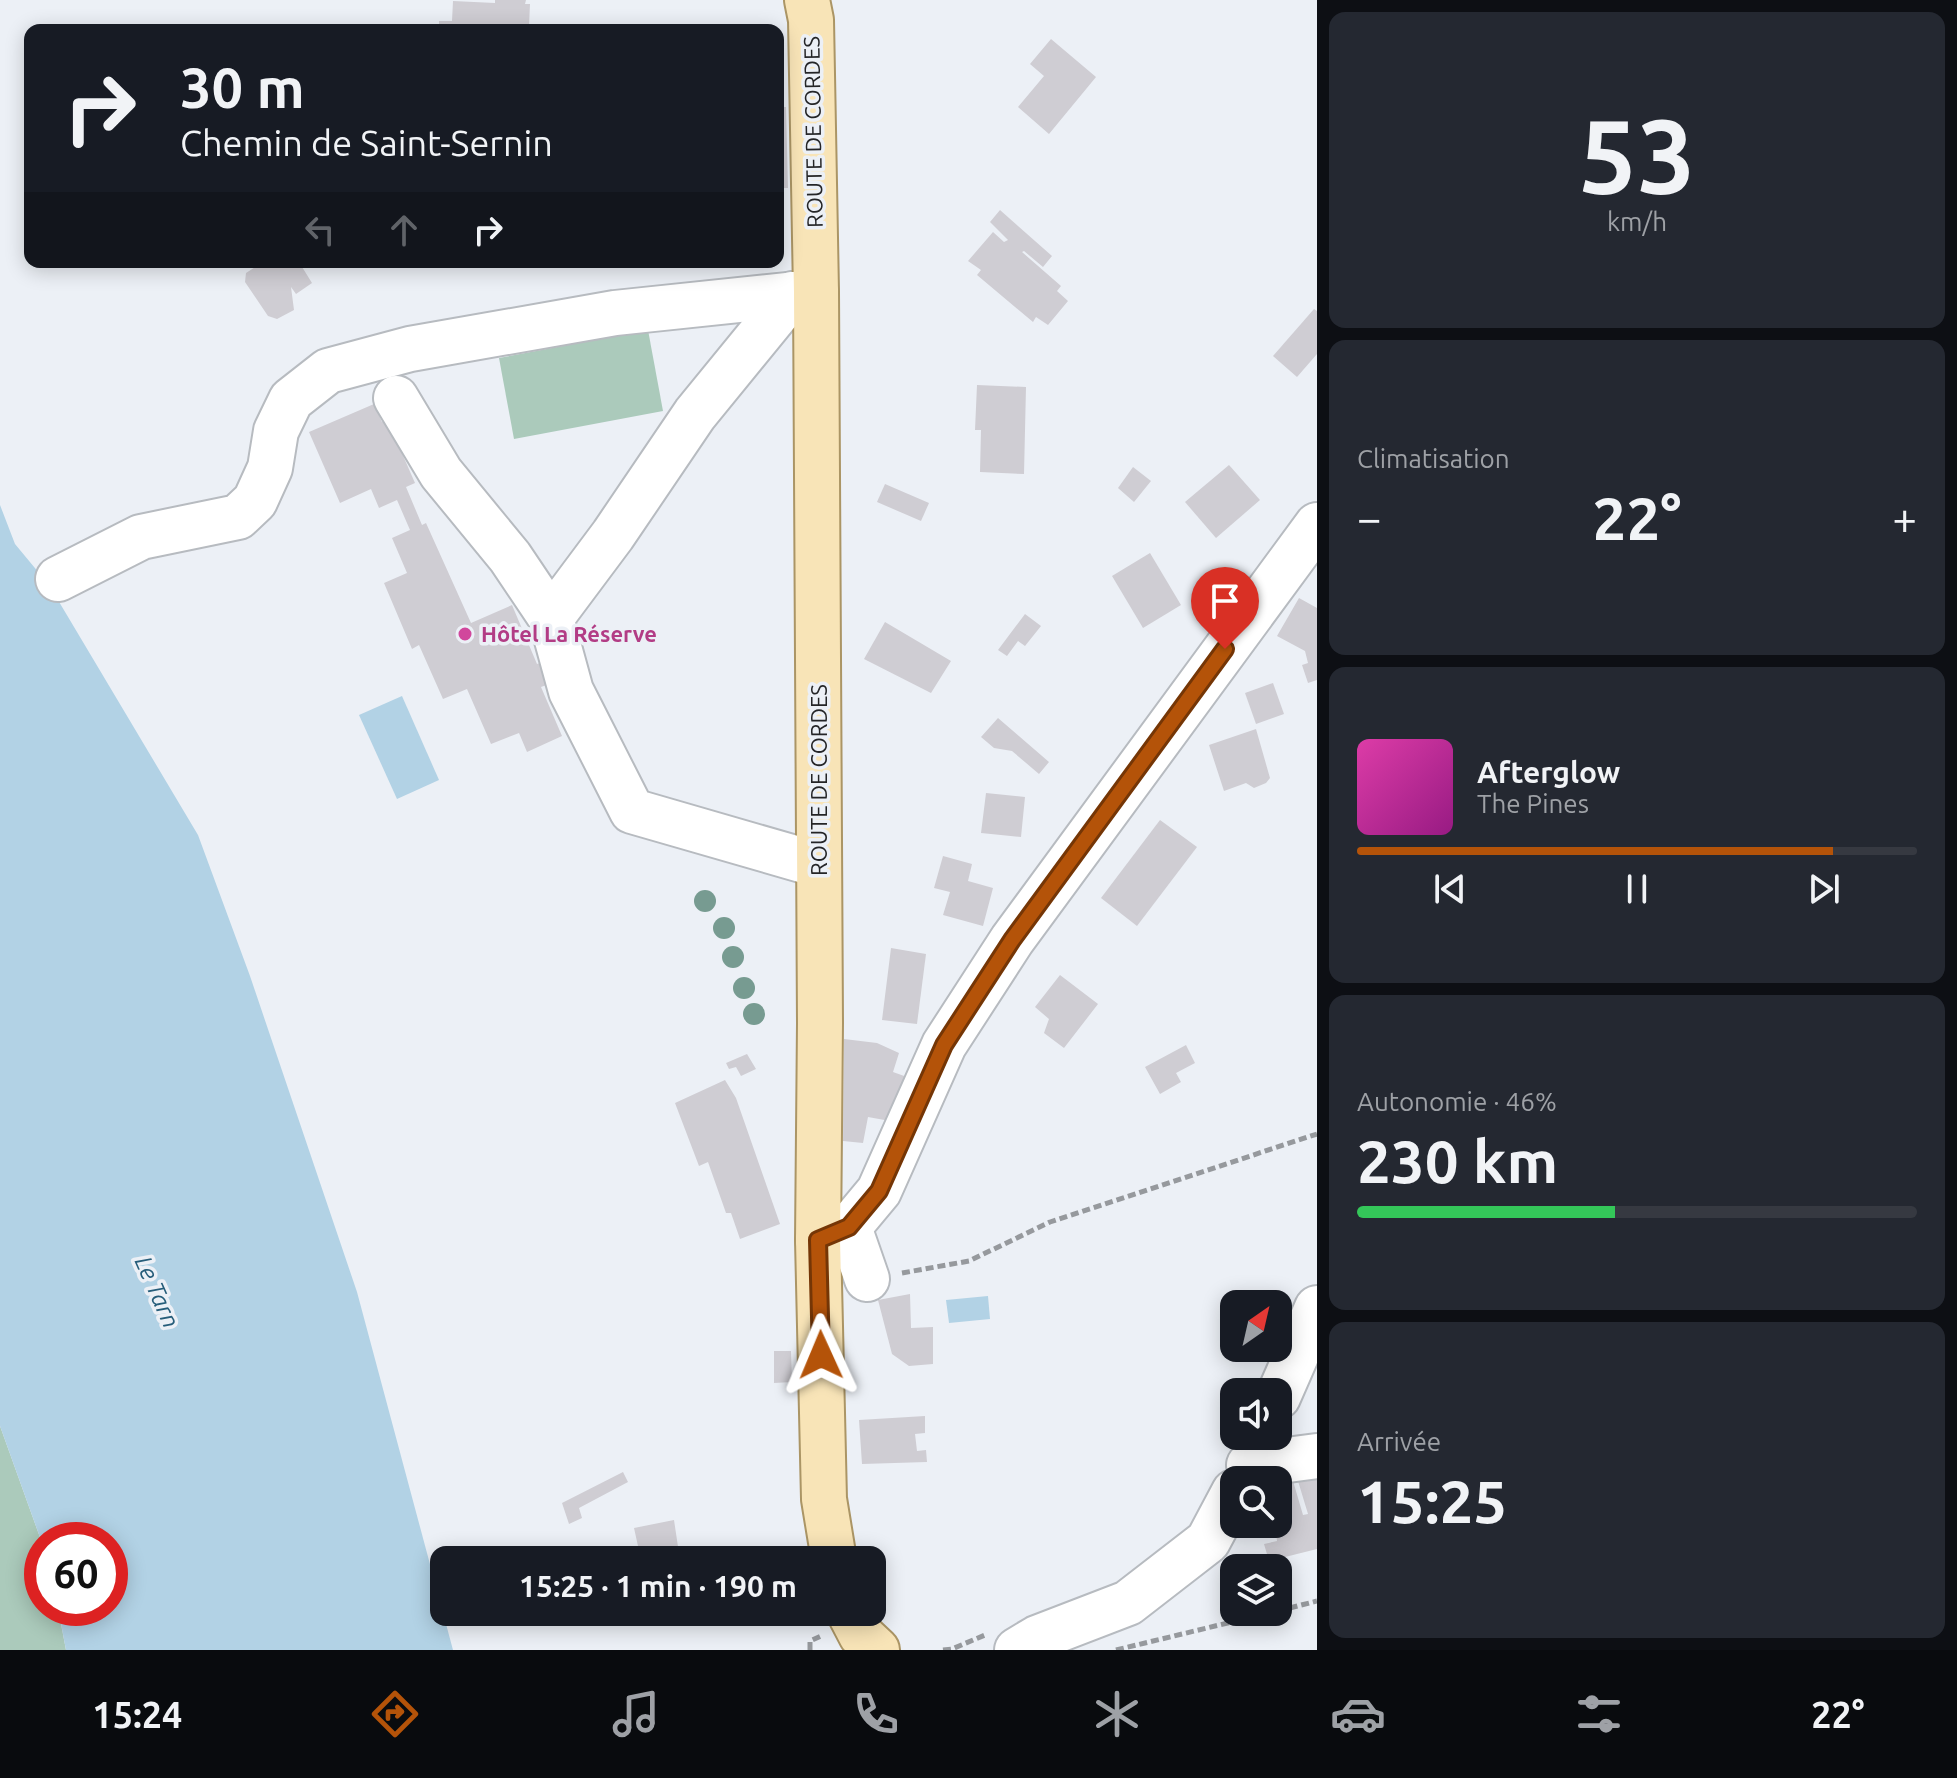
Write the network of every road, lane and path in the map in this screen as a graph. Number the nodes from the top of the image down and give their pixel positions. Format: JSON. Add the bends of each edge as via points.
{"nodes":[{"id":1,"x":807,"y":0,"type":"edge"},
{"id":2,"x":804,"y":293,"type":"junction"},
{"id":3,"x":396,"y":398,"type":"dead end"},
{"id":4,"x":1317,"y":525,"type":"edge"},
{"id":5,"x":58,"y":579,"type":"dead end"},
{"id":6,"x":551,"y":618,"type":"junction"},
{"id":7,"x":819,"y":865,"type":"junction"},
{"id":8,"x":1317,"y":1134,"type":"edge"},
{"id":9,"x":834,"y":1233,"type":"junction"},
{"id":10,"x":867,"y":1279,"type":"joint"},
{"id":11,"x":1317,"y":1308,"type":"edge"},
{"id":12,"x":1286,"y":1378,"type":"edge"},
{"id":13,"x":1317,"y":1456,"type":"edge"},
{"id":14,"x":1258,"y":1466,"type":"edge"},
{"id":15,"x":1220,"y":1518,"type":"edge"},
{"id":16,"x":832,"y":1546,"type":"edge"},
{"id":17,"x":1317,"y":1601,"type":"edge"},
{"id":18,"x":1292,"y":1607,"type":"edge"},
{"id":19,"x":1220,"y":1625,"type":"edge"},
{"id":20,"x":1004,"y":1646,"type":"edge"},
{"id":21,"x":943,"y":1650,"type":"edge"},
{"id":22,"x":1116,"y":1650,"type":"edge"}],
"edges":[{"from":1,"to":2,"type":"main road","name":"ROUTE DE CORDES","via":[[811,20]]},
{"from":2,"to":5,"type":"street","via":[[615,313],[410,349],[328,371],[291,400],[276,431],[270,468],[255,501],[238,517],[141,537]]},
{"from":2,"to":6,"type":"street","via":[[695,414]]},
{"from":2,"to":7,"type":"main road","name":"ROUTE DE CORDES"},
{"from":3,"to":6,"type":"street","via":[[441,473],[510,557]]},
{"from":4,"to":9,"type":"street","via":[[1012,940],[944,1045],[879,1191]]},
{"from":6,"to":7,"type":"street","via":[[571,691],[632,811]]},
{"from":7,"to":9,"type":"main road","name":"ROUTE DE CORDES"},
{"from":8,"to":10,"type":"path","via":[[1050,1222],[969,1261]]},
{"from":9,"to":10,"type":"street"},
{"from":9,"to":16,"type":"main road","name":"ROUTE DE CORDES","via":[[824,1499]]},
{"from":11,"to":12,"type":"street"},
{"from":13,"to":14,"type":"street"},
{"from":15,"to":20,"type":"street","via":[[1208,1541],[1128,1603]]},
{"from":17,"to":18,"type":"path"},
{"from":19,"to":22,"type":"path"},
{"from":20,"to":21,"type":"path","via":[[988,1634]]}]}
